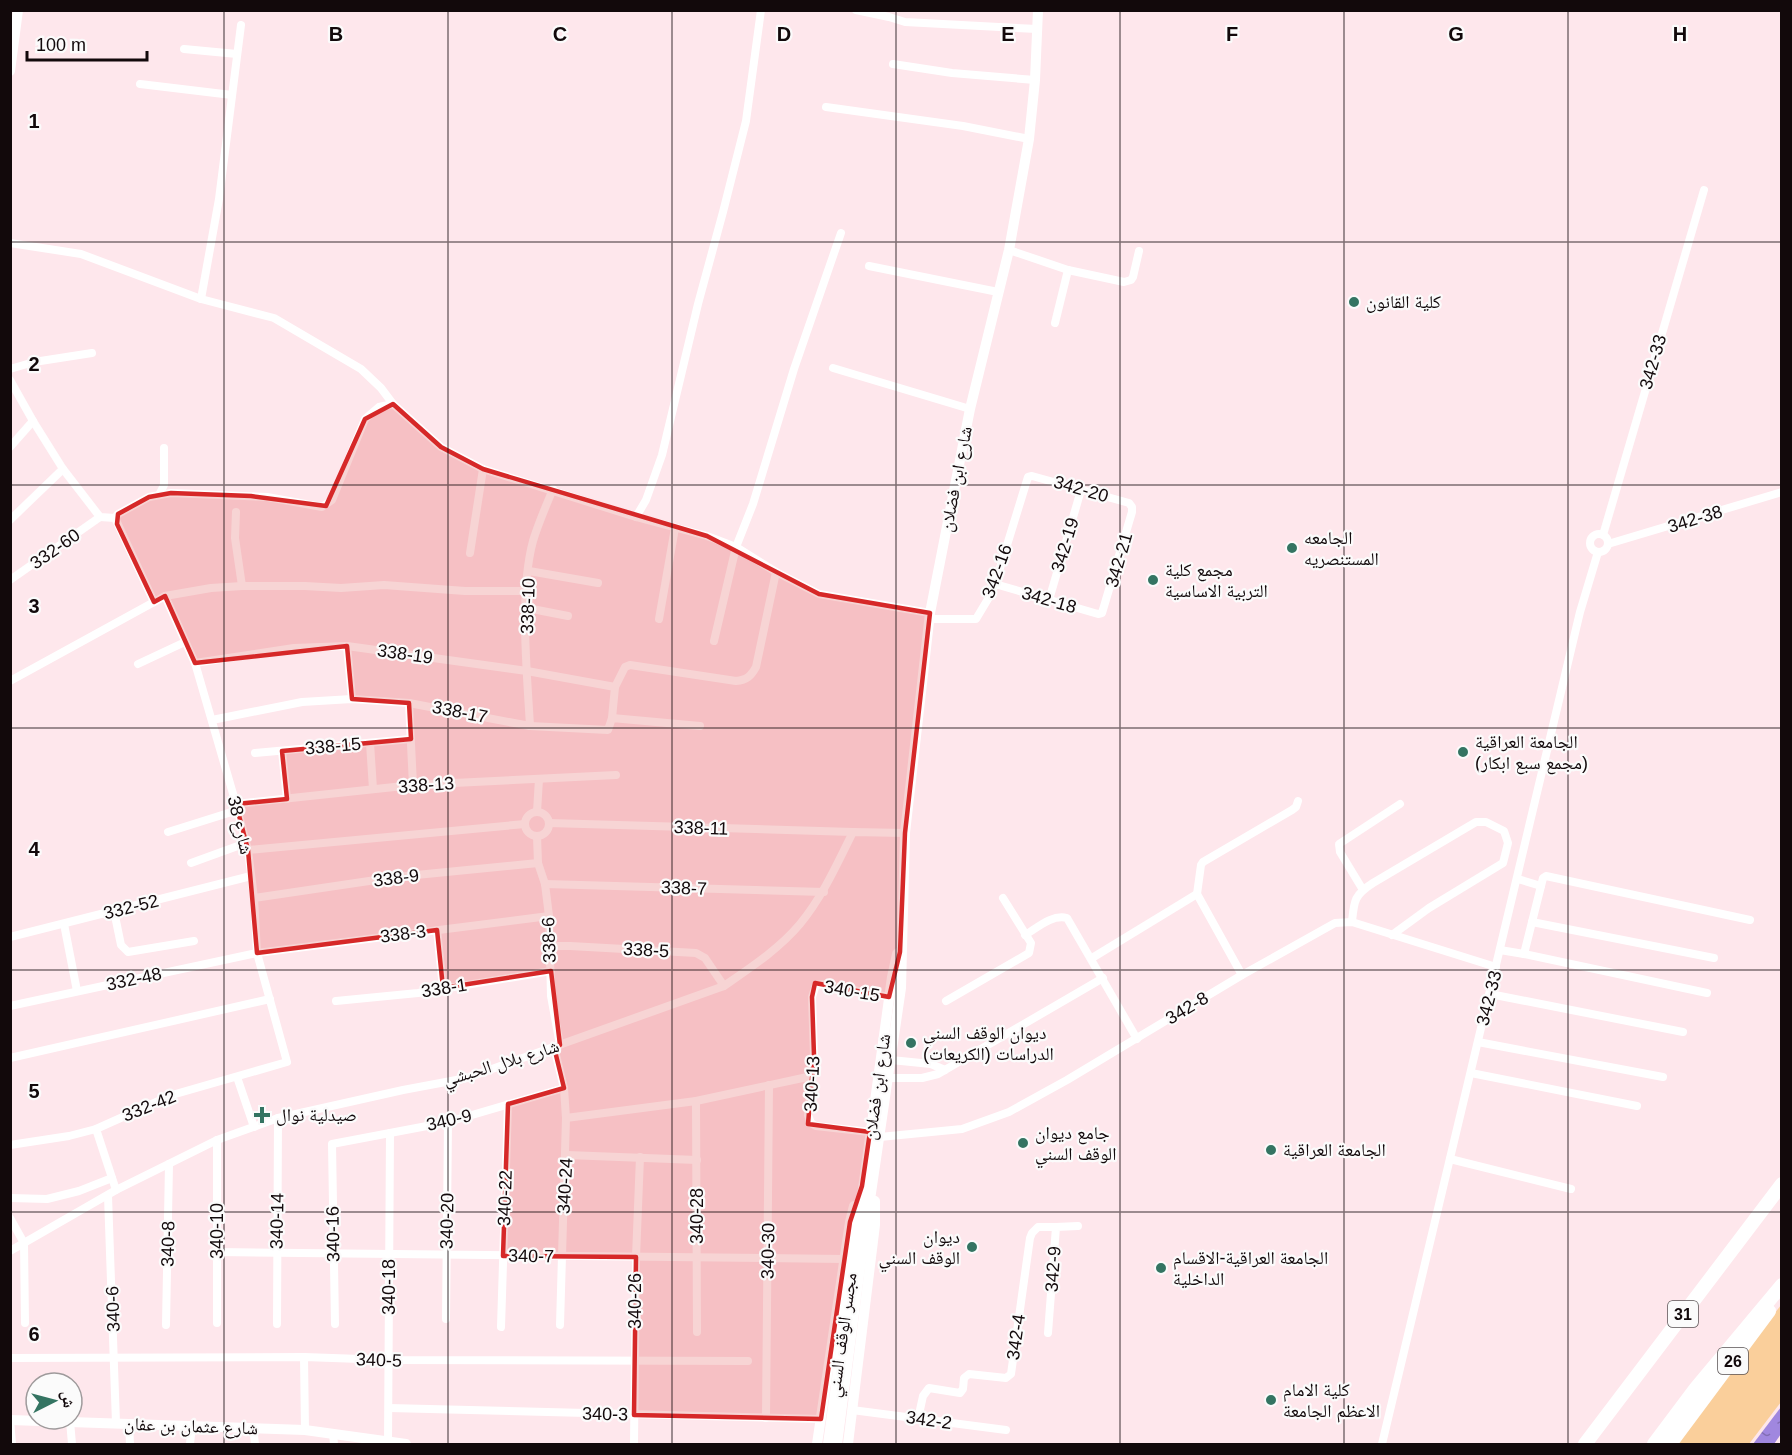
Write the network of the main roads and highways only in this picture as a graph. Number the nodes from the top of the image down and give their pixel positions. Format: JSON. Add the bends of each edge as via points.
{"nodes":[{"id":1,"x":1782,"y":1184,"type":"edge"},
{"id":2,"x":1782,"y":1285,"type":"edge"},
{"id":3,"x":1782,"y":1293,"type":"edge"},
{"id":4,"x":1585,"y":1444,"type":"edge"},
{"id":5,"x":1654,"y":1444,"type":"edge"},
{"id":6,"x":1670,"y":1444,"type":"edge"}],
"edges":[{"from":1,"to":4,"type":"highway","number":"31"},
{"from":2,"to":5,"type":"highway"},
{"from":3,"to":6,"type":"highway","number":"26"}]}
